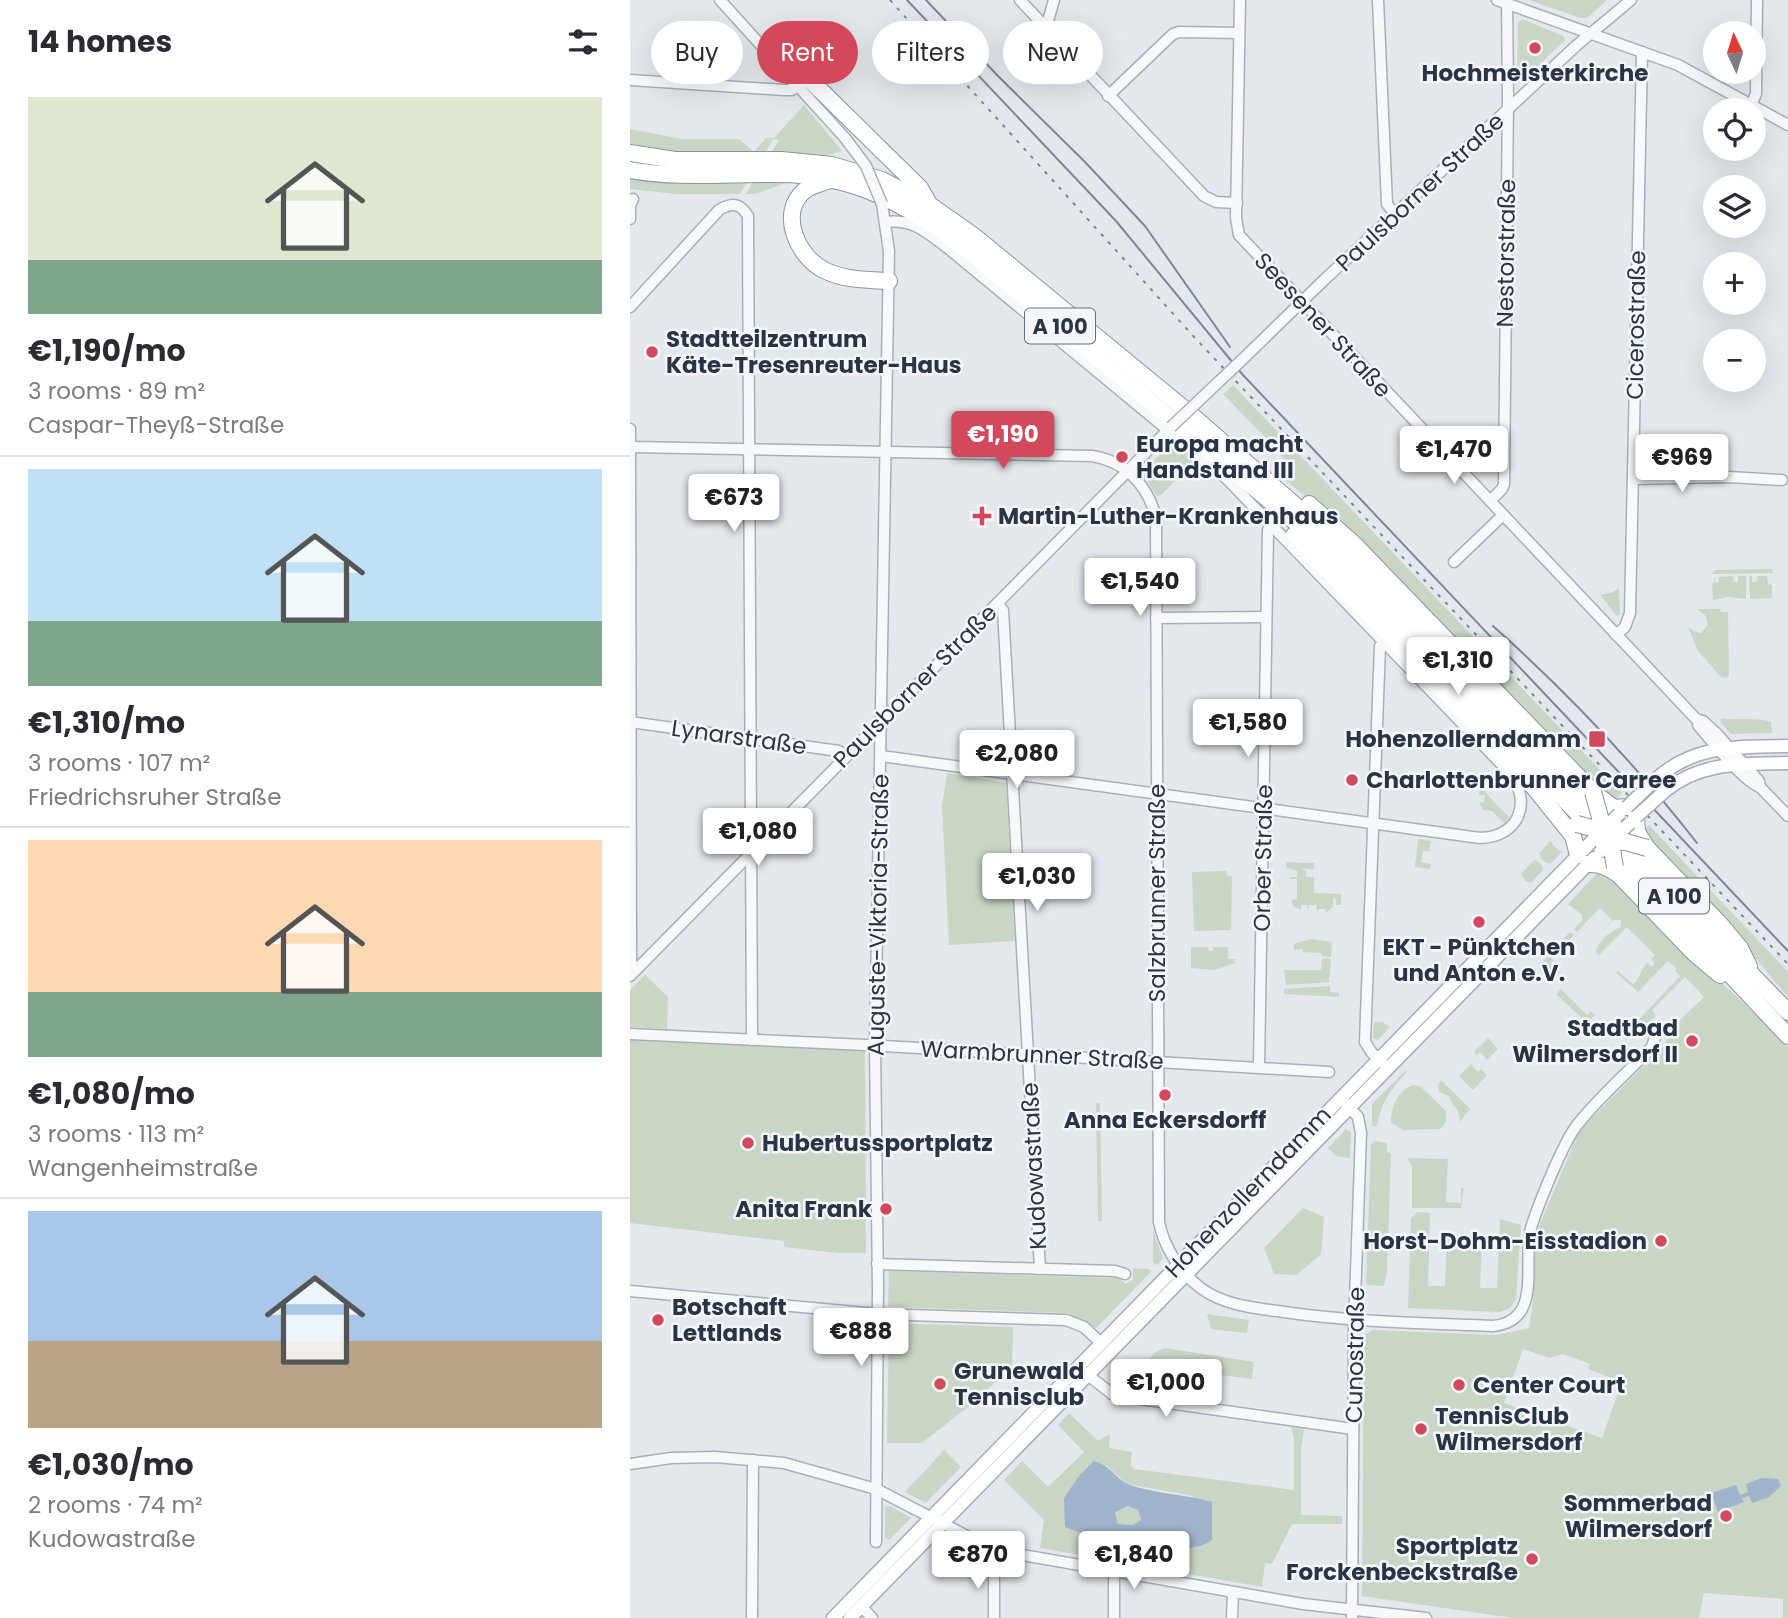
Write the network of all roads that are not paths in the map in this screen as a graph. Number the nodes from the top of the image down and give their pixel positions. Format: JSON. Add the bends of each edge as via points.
{"nodes":[{"id":1,"x":720,"y":0,"type":"edge"},
{"id":2,"x":1020,"y":0,"type":"edge"},
{"id":3,"x":1054,"y":0,"type":"edge"},
{"id":4,"x":1240,"y":0,"type":"edge"},
{"id":5,"x":1378,"y":0,"type":"edge"},
{"id":6,"x":1622,"y":0,"type":"edge"},
{"id":7,"x":1631,"y":0,"type":"edge"},
{"id":8,"x":1757,"y":0,"type":"edge"},
{"id":9,"x":1503,"y":1,"type":"edge"},
{"id":10,"x":1039,"y":21,"type":"edge"},
{"id":11,"x":1048,"y":21,"type":"edge"},
{"id":12,"x":1240,"y":33,"type":"junction"},
{"id":13,"x":1591,"y":34,"type":"junction"},
{"id":14,"x":757,"y":40,"type":"edge"},
{"id":15,"x":1642,"y":52,"type":"junction"},
{"id":16,"x":630,"y":80,"type":"edge"},
{"id":17,"x":796,"y":84,"type":"edge"},
{"id":18,"x":798,"y":84,"type":"edge"},
{"id":19,"x":814,"y":84,"type":"edge"},
{"id":20,"x":1097,"y":84,"type":"edge"},
{"id":21,"x":1108,"y":96,"type":"junction"},
{"id":22,"x":1740,"y":98,"type":"edge"},
{"id":23,"x":1754,"y":98,"type":"edge"},
{"id":24,"x":1508,"y":111,"type":"junction"},
{"id":25,"x":1766,"y":113,"type":"edge"},
{"id":26,"x":1788,"y":125,"type":"edge"},
{"id":27,"x":630,"y":153,"type":"edge"},
{"id":28,"x":630,"y":170,"type":"edge"},
{"id":29,"x":831,"y":179,"type":"junction"},
{"id":30,"x":633,"y":199,"type":"dead end"},
{"id":31,"x":1237,"y":203,"type":"junction"},
{"id":32,"x":930,"y":205,"type":"junction"},
{"id":33,"x":1395,"y":214,"type":"junction"},
{"id":34,"x":630,"y":219,"type":"edge"},
{"id":35,"x":886,"y":222,"type":"junction"},
{"id":36,"x":889,"y":281,"type":"junction"},
{"id":37,"x":1301,"y":303,"type":"junction"},
{"id":38,"x":630,"y":307,"type":"edge"},
{"id":39,"x":1170,"y":428,"type":"junction"},
{"id":40,"x":630,"y":429,"type":"edge"},
{"id":41,"x":630,"y":447,"type":"edge"},
{"id":42,"x":750,"y":450,"type":"junction"},
{"id":43,"x":886,"y":452,"type":"junction"},
{"id":44,"x":1128,"y":471,"type":"junction"},
{"id":45,"x":1262,"y":476,"type":"junction"},
{"id":46,"x":1633,"y":479,"type":"junction"},
{"id":47,"x":1782,"y":480,"type":"dead end"},
{"id":48,"x":1490,"y":500,"type":"junction"},
{"id":49,"x":1281,"y":510,"type":"junction"},
{"id":50,"x":1503,"y":515,"type":"junction"},
{"id":51,"x":1272,"y":526,"type":"junction"},
{"id":52,"x":1454,"y":562,"type":"dead end"},
{"id":53,"x":997,"y":604,"type":"junction"},
{"id":54,"x":1266,"y":617,"type":"junction"},
{"id":55,"x":1156,"y":618,"type":"junction"},
{"id":56,"x":1616,"y":635,"type":"junction"},
{"id":57,"x":1384,"y":642,"type":"junction"},
{"id":58,"x":881,"y":721,"type":"junction"},
{"id":59,"x":630,"y":722,"type":"edge"},
{"id":60,"x":751,"y":738,"type":"junction"},
{"id":61,"x":1788,"y":746,"type":"edge"},
{"id":62,"x":1725,"y":749,"type":"junction"},
{"id":63,"x":846,"y":756,"type":"junction"},
{"id":64,"x":881,"y":756,"type":"junction"},
{"id":65,"x":1788,"y":763,"type":"edge"},
{"id":66,"x":1739,"y":764,"type":"junction"},
{"id":67,"x":1013,"y":774,"type":"junction"},
{"id":68,"x":1593,"y":792,"type":"junction"},
{"id":69,"x":1156,"y":794,"type":"junction"},
{"id":70,"x":1263,"y":809,"type":"junction"},
{"id":71,"x":1558,"y":814,"type":"junction"},
{"id":72,"x":1788,"y":816,"type":"edge"},
{"id":73,"x":1373,"y":823,"type":"junction"},
{"id":74,"x":1614,"y":829,"type":"junction"},
{"id":75,"x":1647,"y":848,"type":"junction"},
{"id":76,"x":751,"y":853,"type":"junction"},
{"id":77,"x":1583,"y":860,"type":"junction"},
{"id":78,"x":1617,"y":871,"type":"junction"},
{"id":79,"x":633,"y":973,"type":"edge"},
{"id":80,"x":1754,"y":977,"type":"junction"},
{"id":81,"x":1757,"y":1003,"type":"junction"},
{"id":82,"x":1788,"y":1012,"type":"edge"},
{"id":83,"x":630,"y":1034,"type":"edge"},
{"id":84,"x":1788,"y":1036,"type":"edge"},
{"id":85,"x":1655,"y":1037,"type":"dead end"},
{"id":86,"x":752,"y":1040,"type":"junction"},
{"id":87,"x":875,"y":1046,"type":"junction"},
{"id":88,"x":1028,"y":1054,"type":"junction"},
{"id":89,"x":1158,"y":1061,"type":"junction"},
{"id":90,"x":1383,"y":1063,"type":"junction"},
{"id":91,"x":1259,"y":1066,"type":"junction"},
{"id":92,"x":1329,"y":1072,"type":"dead end"},
{"id":93,"x":1345,"y":1103,"type":"junction"},
{"id":94,"x":877,"y":1264,"type":"junction"},
{"id":95,"x":1040,"y":1269,"type":"junction"},
{"id":96,"x":1182,"y":1269,"type":"junction"},
{"id":97,"x":1125,"y":1274,"type":"dead end"},
{"id":98,"x":630,"y":1291,"type":"edge"},
{"id":99,"x":877,"y":1314,"type":"junction"},
{"id":100,"x":1354,"y":1321,"type":"junction"},
{"id":101,"x":1101,"y":1343,"type":"junction"},
{"id":102,"x":1088,"y":1375,"type":"junction"},
{"id":103,"x":1353,"y":1429,"type":"junction"},
{"id":104,"x":753,"y":1460,"type":"junction"},
{"id":105,"x":630,"y":1464,"type":"edge"},
{"id":106,"x":876,"y":1489,"type":"junction"},
{"id":107,"x":937,"y":1520,"type":"junction"},
{"id":108,"x":876,"y":1542,"type":"dead end"},
{"id":109,"x":993,"y":1550,"type":"junction"},
{"id":110,"x":1114,"y":1572,"type":"junction"},
{"id":111,"x":1233,"y":1592,"type":"junction"},
{"id":112,"x":861,"y":1606,"type":"junction"},
{"id":113,"x":1352,"y":1613,"type":"edge"},
{"id":114,"x":752,"y":1618,"type":"edge"},
{"id":115,"x":833,"y":1618,"type":"edge"},
{"id":116,"x":850,"y":1618,"type":"edge"},
{"id":117,"x":872,"y":1618,"type":"edge"},
{"id":118,"x":994,"y":1618,"type":"edge"},
{"id":119,"x":1114,"y":1618,"type":"edge"},
{"id":120,"x":1232,"y":1618,"type":"edge"},
{"id":121,"x":1426,"y":1618,"type":"edge"}],
"edges":[{"from":1,"to":14,"type":"street","name":"Auguste-Viktoria-Straße"},
{"from":2,"to":10,"type":"street"},
{"from":3,"to":11,"type":"street"},
{"from":4,"to":12,"type":"street","name":"Seesener Straße"},
{"from":5,"to":33,"type":"street","via":[[1387,205]]},
{"from":6,"to":13,"type":"street","name":"Paulsborner Straße"},
{"from":7,"to":13,"type":"street","name":"Paulsborner Straße"},
{"from":8,"to":23,"type":"street"},
{"from":9,"to":13,"type":"street"},
{"from":9,"to":24,"type":"street","name":"Nestorstraße"},
{"from":12,"to":21,"type":"street","via":[[1173,34]]},
{"from":12,"to":31,"type":"street","name":"Seesener Straße"},
{"from":13,"to":15,"type":"street"},
{"from":13,"to":24,"type":"street","name":"Paulsborner Straße"},
{"from":15,"to":22,"type":"street","via":[[1678,65]]},
{"from":15,"to":46,"type":"street","name":"Cicerostraße"},
{"from":16,"to":17,"type":"street","via":[[784,90],[792,90]]},
{"from":18,"to":35,"type":"street","name":"Auguste-Viktoria-Straße","bridge":true,"via":[[866,166]]},
{"from":19,"to":32,"type":"highway","via":[[920,188]]},
{"from":20,"to":21,"type":"street"},
{"from":21,"to":31,"type":"street","via":[[1204,196]]},
{"from":24,"to":33,"type":"street","name":"Paulsborner Straße"},
{"from":24,"to":48,"type":"street","name":"Nestorstraße","via":[[1504,484]]},
{"from":25,"to":26,"type":"street"},
{"from":27,"to":32,"type":"highway","number":"A 100","via":[[675,160],[832,165],[882,180]]},
{"from":28,"to":29,"type":"highway","number":"A 100"},
{"from":29,"to":36,"type":"highway","via":[[808,188],[798,198],[792,222],[798,243],[813,262],[836,275]]},
{"from":29,"to":49,"type":"highway","number":"A 100","via":[[901,204],[964,247]]},
{"from":30,"to":34,"type":"street"},
{"from":31,"to":37,"type":"street","name":"Seesener Straße","via":[[1239,235]]},
{"from":32,"to":45,"type":"highway","number":"A 100","via":[[974,236]]},
{"from":33,"to":37,"type":"street","name":"Paulsborner Straße"},
{"from":35,"to":36,"type":"street","name":"Auguste-Viktoria-Straße"},
{"from":35,"to":39,"type":"street","via":[[905,221],[941,242]]},
{"from":36,"to":43,"type":"street","name":"Auguste-Viktoria-Straße"},
{"from":37,"to":39,"type":"street","name":"Paulsborner Straße","bridge":true},
{"from":37,"to":48,"type":"street","name":"Seesener Straße"},
{"from":38,"to":42,"type":"street","via":[[719,210],[728,204],[744,208],[748,216]]},
{"from":39,"to":44,"type":"street","name":"Paulsborner Straße"},
{"from":39,"to":51,"type":"street"},
{"from":40,"to":41,"type":"street"},
{"from":41,"to":42,"type":"street"},
{"from":41,"to":59,"type":"street"},
{"from":42,"to":43,"type":"street"},
{"from":42,"to":60,"type":"street"},
{"from":43,"to":44,"type":"street","via":[[1092,456],[1109,459]]},
{"from":43,"to":58,"type":"street","name":"Auguste-Viktoria-Straße"},
{"from":44,"to":53,"type":"street","name":"Paulsborner Straße"},
{"from":44,"to":55,"type":"street","name":"Salzbrunner Straße","via":[[1146,493],[1156,517]]},
{"from":45,"to":68,"type":"highway","via":[[1277,480],[1335,526]]},
{"from":45,"to":80,"type":"highway","number":"A 100","via":[[1312,520]]},
{"from":46,"to":47,"type":"street"},
{"from":46,"to":56,"type":"street","name":"Cicerostraße","via":[[1630,613]]},
{"from":48,"to":50,"type":"street","name":"Seesener Straße"},
{"from":49,"to":71,"type":"highway","via":[[1282,523]]},
{"from":49,"to":81,"type":"highway","number":"A 100","via":[[1622,858]]},
{"from":50,"to":52,"type":"street"},
{"from":50,"to":56,"type":"street","name":"Seesener Straße"},
{"from":51,"to":54,"type":"street","name":"Orber Straße","via":[[1268,530]]},
{"from":51,"to":57,"type":"street"},
{"from":53,"to":58,"type":"street","name":"Paulsborner Straße"},
{"from":53,"to":67,"type":"street","name":"Kudowastraße","via":[[1003,610]]},
{"from":54,"to":55,"type":"street"},
{"from":54,"to":70,"type":"street","name":"Orber Straße"},
{"from":55,"to":69,"type":"street","name":"Salzbrunner Straße"},
{"from":56,"to":62,"type":"street","name":"Seesener Straße","via":[[1698,726]]},
{"from":57,"to":73,"type":"street","via":[[1380,646]]},
{"from":57,"to":73,"type":"street","via":[[1514,779],[1522,802],[1516,821],[1500,835],[1480,838]]},
{"from":58,"to":63,"type":"street","name":"Paulsborner Straße"},
{"from":58,"to":64,"type":"street","name":"Auguste-Viktoria-Straße"},
{"from":59,"to":60,"type":"street","name":"Lynarstraße"},
{"from":59,"to":79,"type":"street"},
{"from":60,"to":63,"type":"street","name":"Lynarstraße","via":[[839,751]]},
{"from":60,"to":76,"type":"street"},
{"from":61,"to":62,"type":"main road","name":"Hohenzollerndamm"},
{"from":62,"to":66,"type":"street","name":"Seesener Straße"},
{"from":62,"to":74,"type":"main road","name":"Hohenzollerndamm","bridge":true,"via":[[1688,757],[1670,767]]},
{"from":63,"to":76,"type":"street","name":"Paulsborner Straße"},
{"from":64,"to":67,"type":"street"},
{"from":64,"to":87,"type":"street","name":"Auguste-Viktoria-Straße"},
{"from":65,"to":66,"type":"main road","name":"Hohenzollerndamm"},
{"from":66,"to":72,"type":"street","name":"Seesener Straße"},
{"from":66,"to":74,"type":"main road","name":"Hohenzollerndamm","bridge":true,"via":[[1679,781]]},
{"from":67,"to":69,"type":"street"},
{"from":67,"to":88,"type":"street","name":"Kudowastraße"},
{"from":68,"to":74,"type":"highway","bridge":true},
{"from":68,"to":74,"type":"highway","via":[[1614,808]]},
{"from":69,"to":70,"type":"street"},
{"from":69,"to":89,"type":"street","name":"Salzbrunner Straße"},
{"from":70,"to":73,"type":"street"},
{"from":70,"to":91,"type":"street","name":"Orber Straße"},
{"from":71,"to":74,"type":"highway","bridge":true,"via":[[1577,824]]},
{"from":71,"to":77,"type":"highway"},
{"from":73,"to":90,"type":"street","via":[[1365,1042]]},
{"from":74,"to":75,"type":"highway","bridge":true},
{"from":74,"to":75,"type":"highway","via":[[1637,832]]},
{"from":74,"to":77,"type":"main road","name":"Hohenzollerndamm"},
{"from":74,"to":78,"type":"highway","bridge":true},
{"from":75,"to":80,"type":"highway","via":[[1740,948]]},
{"from":76,"to":79,"type":"street","name":"Paulsborner Straße"},
{"from":76,"to":86,"type":"street"},
{"from":77,"to":78,"type":"highway"},
{"from":77,"to":90,"type":"main road","name":"Hohenzollerndamm"},
{"from":78,"to":81,"type":"highway","via":[[1711,969]]},
{"from":80,"to":82,"type":"highway","number":"A 100"},
{"from":81,"to":84,"type":"highway","number":"A 100"},
{"from":83,"to":86,"type":"street","name":"Warmbrunner Straße"},
{"from":85,"to":100,"type":"street","via":[[1651,1047],[1576,1126],[1565,1146],[1531,1228],[1526,1298],[1518,1317],[1493,1326]]},
{"from":86,"to":87,"type":"street","name":"Warmbrunner Straße"},
{"from":87,"to":88,"type":"street","name":"Warmbrunner Straße"},
{"from":87,"to":94,"type":"street","name":"Auguste-Viktoria-Straße"},
{"from":88,"to":89,"type":"street","name":"Warmbrunner Straße"},
{"from":88,"to":95,"type":"street","name":"Kudowastraße"},
{"from":89,"to":91,"type":"street","name":"Warmbrunner Straße"},
{"from":89,"to":96,"type":"street","name":"Salzbrunner Straße","via":[[1158,1222],[1168,1250]]},
{"from":90,"to":93,"type":"main road","name":"Hohenzollerndamm"},
{"from":91,"to":92,"type":"street","name":"Warmbrunner Straße"},
{"from":93,"to":96,"type":"main road","name":"Hohenzollerndamm"},
{"from":93,"to":100,"type":"street","name":"Cunostraße","via":[[1360,1121],[1361,1133]]},
{"from":94,"to":95,"type":"street"},
{"from":94,"to":99,"type":"street","name":"Auguste-Viktoria-Straße"},
{"from":95,"to":97,"type":"street"},
{"from":96,"to":100,"type":"street","via":[[1201,1288],[1236,1304]]},
{"from":96,"to":101,"type":"main road","name":"Hohenzollerndamm"},
{"from":96,"to":102,"type":"main road","name":"Hohenzollerndamm"},
{"from":98,"to":99,"type":"street"},
{"from":99,"to":101,"type":"street","via":[[1066,1320],[1084,1327]]},
{"from":99,"to":106,"type":"street","name":"Auguste-Viktoria-Straße"},
{"from":100,"to":103,"type":"street","name":"Cunostraße"},
{"from":101,"to":107,"type":"main road","name":"Hohenzollerndamm"},
{"from":102,"to":103,"type":"street","via":[[1112,1394],[1126,1397]]},
{"from":102,"to":107,"type":"main road","name":"Hohenzollerndamm"},
{"from":103,"to":113,"type":"street","name":"Cunostraße"},
{"from":104,"to":105,"type":"street","via":[[683,1458]]},
{"from":104,"to":106,"type":"street","via":[[783,1463]]},
{"from":104,"to":114,"type":"street"},
{"from":106,"to":107,"type":"street"},
{"from":106,"to":108,"type":"street","name":"Auguste-Viktoria-Straße"},
{"from":107,"to":109,"type":"street"},
{"from":107,"to":112,"type":"main road","name":"Hohenzollerndamm"},
{"from":107,"to":115,"type":"main road","name":"Hohenzollerndamm"},
{"from":109,"to":110,"type":"street"},
{"from":109,"to":118,"type":"street"},
{"from":110,"to":111,"type":"street"},
{"from":110,"to":119,"type":"street"},
{"from":111,"to":113,"type":"street"},
{"from":111,"to":120,"type":"street"},
{"from":112,"to":116,"type":"main road","name":"Hohenzollerndamm"},
{"from":112,"to":117,"type":"street"},
{"from":113,"to":121,"type":"street"}]}
